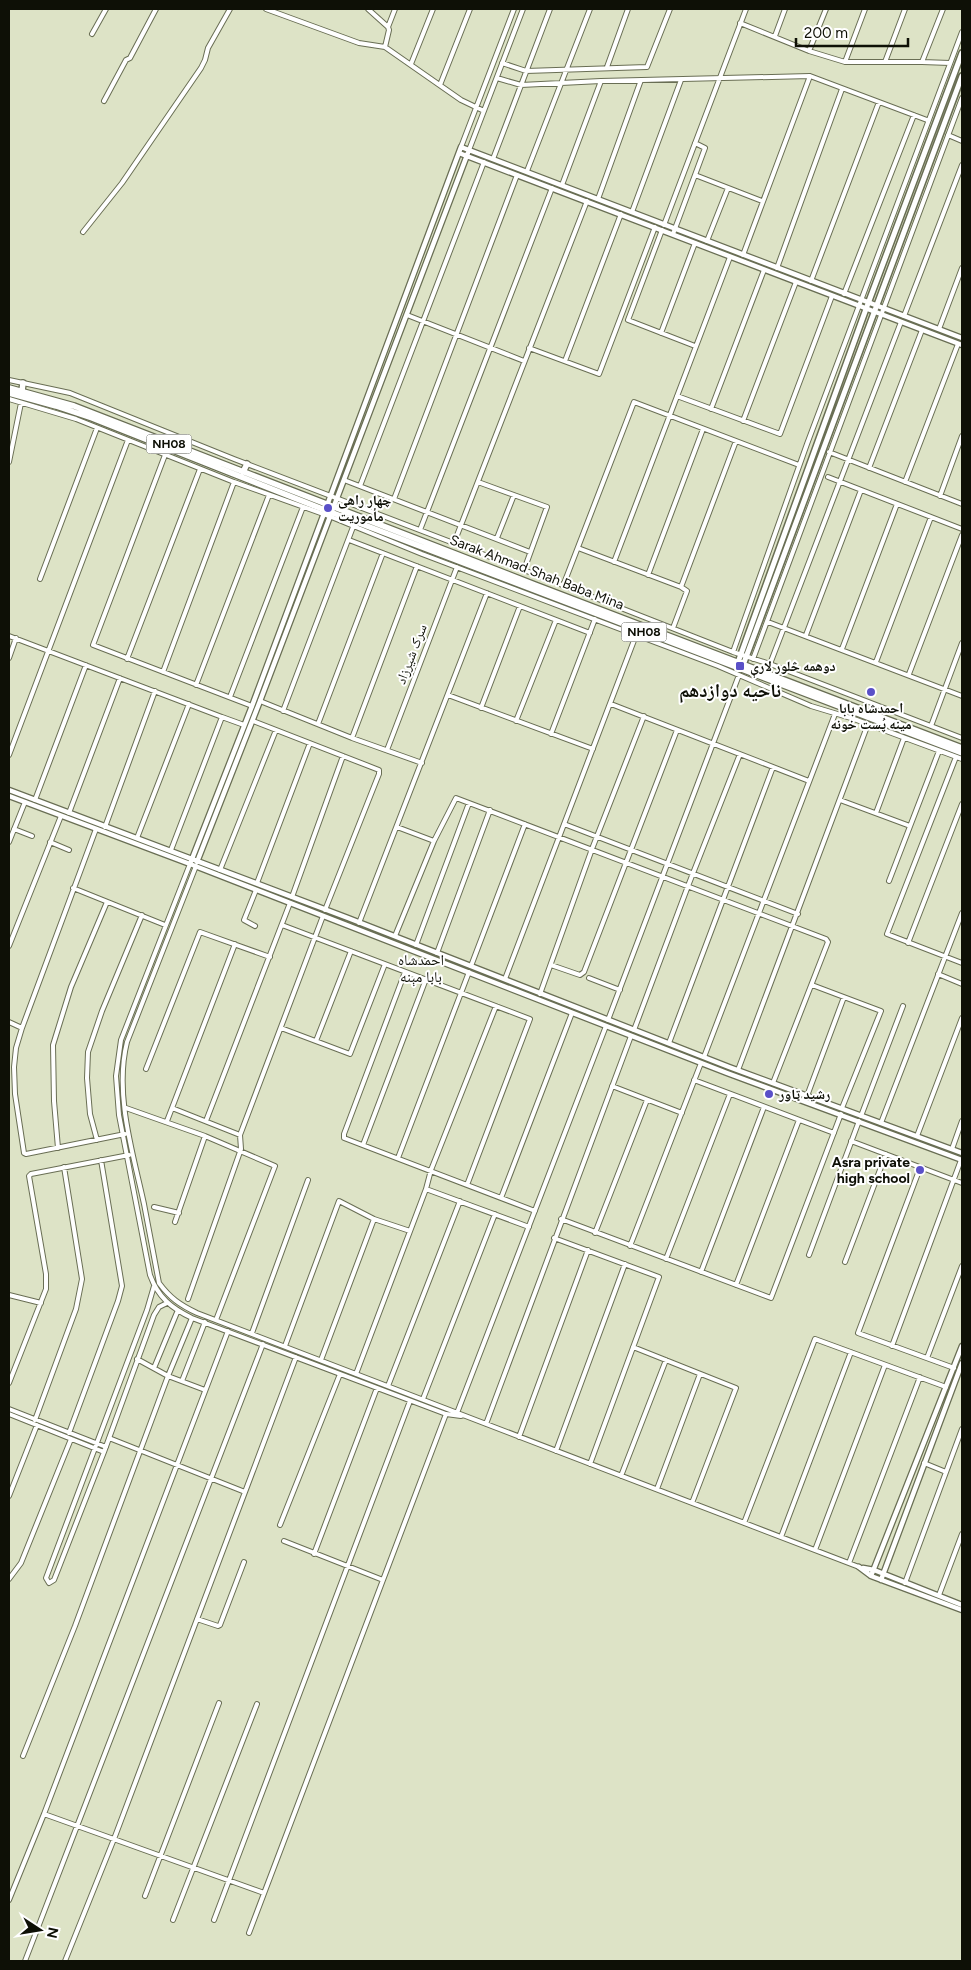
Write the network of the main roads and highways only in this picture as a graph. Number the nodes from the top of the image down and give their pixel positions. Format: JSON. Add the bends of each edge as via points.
{"nodes":[{"id":1,"x":962,"y":53,"type":"edge"},
{"id":2,"x":962,"y":76,"type":"edge"},
{"id":3,"x":24,"y":383,"type":"road end"},
{"id":4,"x":9,"y":388,"type":"edge"},
{"id":5,"x":22,"y":391,"type":"junction"},
{"id":6,"x":9,"y":393,"type":"edge"},
{"id":7,"x":246,"y":464,"type":"road end"},
{"id":8,"x":243,"y":472,"type":"junction"},
{"id":9,"x":328,"y":511,"type":"junction"},
{"id":10,"x":743,"y":656,"type":"junction"},
{"id":11,"x":740,"y":666,"type":"junction"},
{"id":12,"x":962,"y":748,"type":"edge"},
{"id":13,"x":962,"y":753,"type":"edge"}],
"edges":[{"from":1,"to":10,"type":"main road","via":[[867,306]]},
{"from":2,"to":10,"type":"main road"},
{"from":3,"to":5,"type":"highway"},
{"from":4,"to":5,"type":"highway","number":"NH08"},
{"from":5,"to":8,"type":"highway","number":"NH08","via":[[74,406]]},
{"from":6,"to":9,"type":"highway","number":"NH08","via":[[70,410]]},
{"from":7,"to":8,"type":"highway"},
{"from":8,"to":9,"type":"highway","number":"NH08"},
{"from":9,"to":11,"type":"highway","name":"Sarak Ahmad Shah Baba Mina","number":"NH08"},
{"from":9,"to":11,"type":"highway","number":"NH08","via":[[637,632]]},
{"from":10,"to":11,"type":"main road"},
{"from":11,"to":12,"type":"highway","name":"Sarak Ahmad Shah Baba Mina","number":"NH08"},
{"from":11,"to":13,"type":"highway","number":"NH08"}]}
